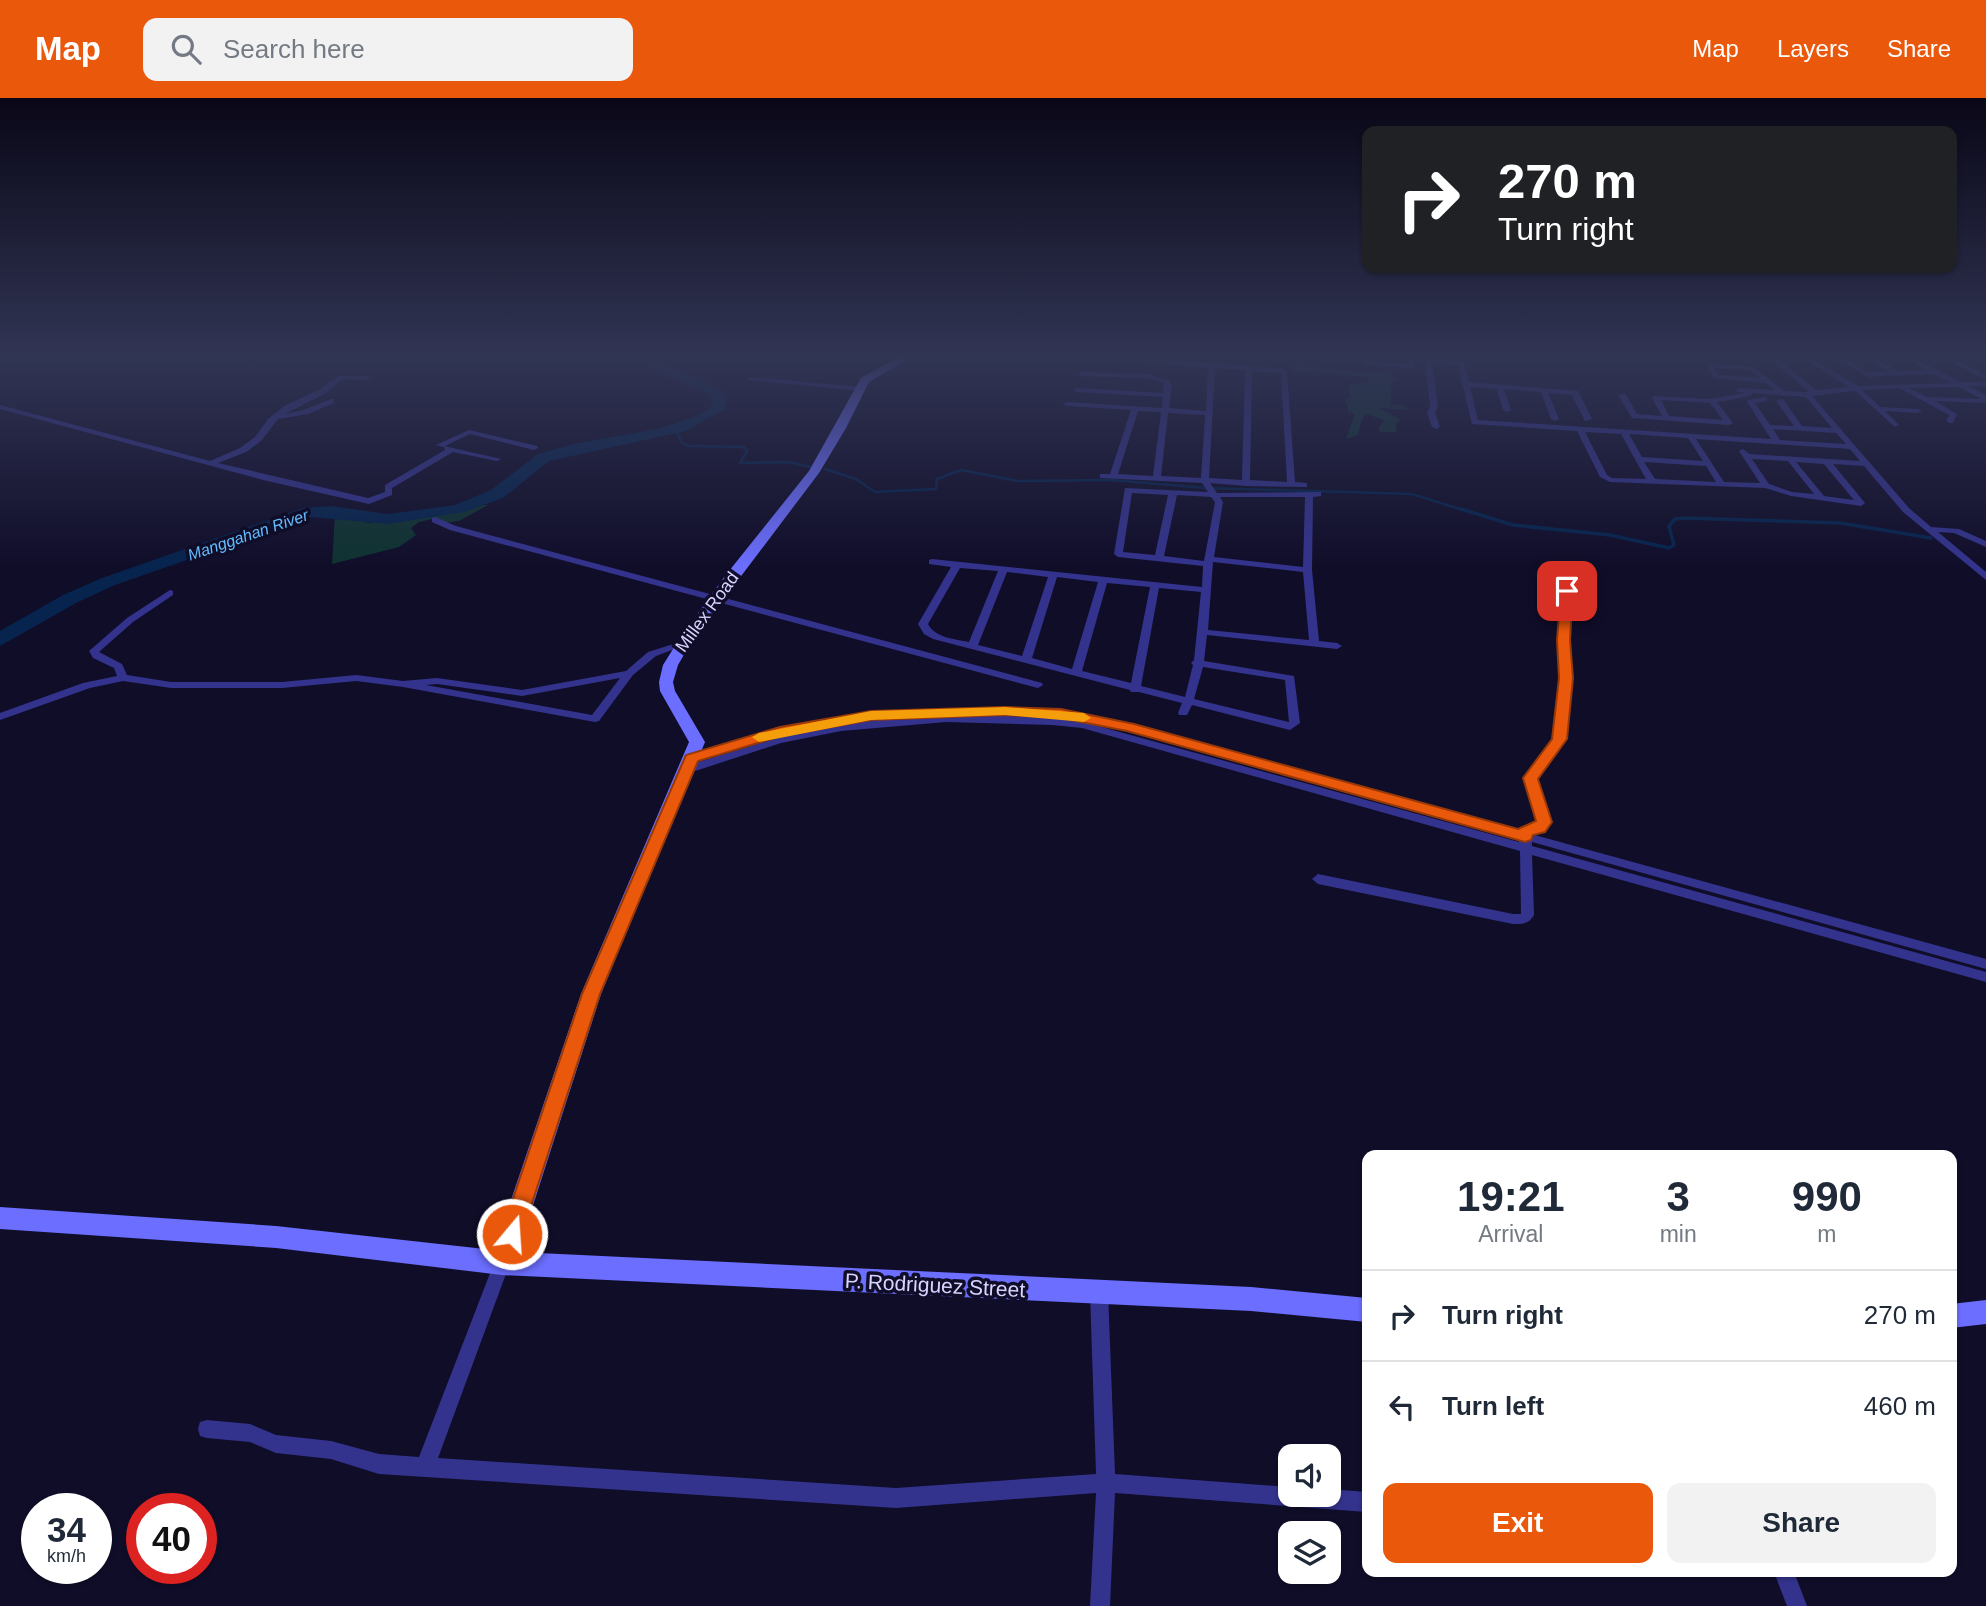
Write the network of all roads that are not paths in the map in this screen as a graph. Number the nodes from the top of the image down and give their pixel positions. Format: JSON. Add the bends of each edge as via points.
{"nodes":[{"id":1,"x":75,"y":427,"type":"edge"},
{"id":2,"x":267,"y":427,"type":"edge"},
{"id":3,"x":839,"y":427,"type":"edge"},
{"id":4,"x":1129,"y":427,"type":"edge"},
{"id":5,"x":1164,"y":427,"type":"edge"},
{"id":6,"x":1209,"y":427,"type":"edge"},
{"id":7,"x":1248,"y":427,"type":"edge"},
{"id":8,"x":1287,"y":427,"type":"edge"},
{"id":9,"x":1546,"y":427,"type":"edge"},
{"id":10,"x":1766,"y":427,"type":"edge"},
{"id":11,"x":1779,"y":427,"type":"edge"},
{"id":12,"x":1835,"y":427,"type":"edge"},
{"id":13,"x":1800,"y":428,"type":"joint"},
{"id":14,"x":1580,"y":430,"type":"junction"},
{"id":15,"x":1838,"y":431,"type":"junction"},
{"id":16,"x":1624,"y":433,"type":"junction"},
{"id":17,"x":1692,"y":438,"type":"junction"},
{"id":18,"x":1736,"y":440,"type":"junction"},
{"id":19,"x":1777,"y":442,"type":"junction"},
{"id":20,"x":1851,"y":447,"type":"junction"},
{"id":21,"x":534,"y":448,"type":"dead end"},
{"id":22,"x":452,"y":449,"type":"junction"},
{"id":23,"x":1746,"y":456,"type":"junction"},
{"id":24,"x":497,"y":459,"type":"dead end"},
{"id":25,"x":1640,"y":459,"type":"junction"},
{"id":26,"x":1790,"y":459,"type":"junction"},
{"id":27,"x":1826,"y":461,"type":"junction"},
{"id":28,"x":211,"y":463,"type":"junction"},
{"id":29,"x":1709,"y":464,"type":"junction"},
{"id":30,"x":1867,"y":464,"type":"junction"},
{"id":31,"x":1114,"y":475,"type":"junction"},
{"id":32,"x":1103,"y":476,"type":"dead end"},
{"id":33,"x":1157,"y":479,"type":"junction"},
{"id":34,"x":1652,"y":482,"type":"junction"},
{"id":35,"x":1721,"y":483,"type":"junction"},
{"id":36,"x":1246,"y":484,"type":"junction"},
{"id":37,"x":1291,"y":484,"type":"junction"},
{"id":38,"x":1766,"y":486,"type":"junction"},
{"id":39,"x":1211,"y":489,"type":"junction"},
{"id":40,"x":1310,"y":491,"type":"junction"},
{"id":41,"x":1173,"y":494,"type":"junction"},
{"id":42,"x":1821,"y":498,"type":"junction"},
{"id":43,"x":435,"y":520,"type":"dead end"},
{"id":44,"x":1926,"y":528,"type":"junction"},
{"id":45,"x":1986,"y":544,"type":"edge"},
{"id":46,"x":1159,"y":559,"type":"junction"},
{"id":47,"x":932,"y":562,"type":"dead end"},
{"id":48,"x":1208,"y":562,"type":"junction"},
{"id":49,"x":957,"y":564,"type":"junction"},
{"id":50,"x":1004,"y":568,"type":"junction"},
{"id":51,"x":1307,"y":570,"type":"junction"},
{"id":52,"x":1053,"y":574,"type":"junction"},
{"id":53,"x":1986,"y":578,"type":"edge"},
{"id":54,"x":1103,"y":579,"type":"junction"},
{"id":55,"x":1154,"y":584,"type":"junction"},
{"id":56,"x":1207,"y":590,"type":"junction"},
{"id":57,"x":1567,"y":591,"type":"dead end"},
{"id":58,"x":170,"y":593,"type":"dead end"},
{"id":59,"x":716,"y":597,"type":"junction"},
{"id":60,"x":1203,"y":632,"type":"junction"},
{"id":61,"x":1314,"y":643,"type":"junction"},
{"id":62,"x":683,"y":644,"type":"junction"},
{"id":63,"x":972,"y":646,"type":"junction"},
{"id":64,"x":1337,"y":646,"type":"dead end"},
{"id":65,"x":1026,"y":660,"type":"junction"},
{"id":66,"x":1196,"y":663,"type":"junction"},
{"id":67,"x":629,"y":673,"type":"junction"},
{"id":68,"x":1076,"y":674,"type":"junction"},
{"id":69,"x":123,"y":678,"type":"junction"},
{"id":70,"x":403,"y":684,"type":"junction"},
{"id":71,"x":1038,"y":685,"type":"dead end"},
{"id":72,"x":1135,"y":690,"type":"junction"},
{"id":73,"x":1188,"y":702,"type":"junction"},
{"id":74,"x":1183,"y":713,"type":"dead end"},
{"id":75,"x":0,"y":718,"type":"edge"},
{"id":76,"x":689,"y":764,"type":"junction"},
{"id":77,"x":1525,"y":842,"type":"junction"},
{"id":78,"x":1318,"y":879,"type":"dead end"},
{"id":79,"x":1783,"y":914,"type":"junction"},
{"id":80,"x":1986,"y":964,"type":"edge"},
{"id":81,"x":1986,"y":977,"type":"edge"},
{"id":82,"x":0,"y":1218,"type":"edge"},
{"id":83,"x":502,"y":1263,"type":"junction"},
{"id":84,"x":1099,"y":1292,"type":"junction"},
{"id":85,"x":1362,"y":1310,"type":"edge"},
{"id":86,"x":1986,"y":1312,"type":"edge"},
{"id":87,"x":1957,"y":1315,"type":"edge"},
{"id":88,"x":208,"y":1429,"type":"dead end"},
{"id":89,"x":426,"y":1465,"type":"junction"},
{"id":90,"x":1106,"y":1483,"type":"junction"},
{"id":91,"x":1362,"y":1502,"type":"edge"},
{"id":92,"x":1786,"y":1577,"type":"edge"},
{"id":93,"x":1100,"y":1606,"type":"edge"},
{"id":94,"x":1797,"y":1606,"type":"edge"}],
"edges":[{"from":1,"to":28,"type":"street"},
{"from":2,"to":28,"type":"street","via":[[243,450]]},
{"from":3,"to":59,"type":"street","name":"Millex Road","via":[[814,472]]},
{"from":4,"to":31,"type":"street"},
{"from":5,"to":33,"type":"street"},
{"from":6,"to":39,"type":"street"},
{"from":7,"to":36,"type":"street"},
{"from":8,"to":37,"type":"street"},
{"from":9,"to":14,"type":"street"},
{"from":10,"to":19,"type":"street"},
{"from":11,"to":13,"type":"street"},
{"from":12,"to":15,"type":"street"},
{"from":13,"to":15,"type":"street"},
{"from":14,"to":16,"type":"street"},
{"from":14,"to":34,"type":"street","via":[[1604,477]]},
{"from":15,"to":20,"type":"street"},
{"from":16,"to":17,"type":"street"},
{"from":16,"to":25,"type":"street"},
{"from":17,"to":18,"type":"street"},
{"from":17,"to":29,"type":"street"},
{"from":18,"to":19,"type":"street"},
{"from":18,"to":23,"type":"street"},
{"from":19,"to":20,"type":"street"},
{"from":20,"to":30,"type":"street"},
{"from":21,"to":22,"type":"street","via":[[469,432],[440,445]]},
{"from":22,"to":24,"type":"street"},
{"from":22,"to":28,"type":"street","via":[[395,480],[389,493],[369,501]]},
{"from":23,"to":26,"type":"street"},
{"from":23,"to":38,"type":"street"},
{"from":25,"to":29,"type":"street"},
{"from":25,"to":34,"type":"street"},
{"from":26,"to":27,"type":"street"},
{"from":26,"to":42,"type":"street"},
{"from":27,"to":30,"type":"street"},
{"from":27,"to":42,"type":"street","via":[[1861,503]]},
{"from":29,"to":35,"type":"street"},
{"from":30,"to":44,"type":"street"},
{"from":31,"to":32,"type":"street"},
{"from":31,"to":33,"type":"street"},
{"from":33,"to":39,"type":"street"},
{"from":34,"to":35,"type":"street"},
{"from":35,"to":38,"type":"street"},
{"from":36,"to":37,"type":"street"},
{"from":36,"to":39,"type":"street"},
{"from":37,"to":40,"type":"street"},
{"from":38,"to":42,"type":"street"},
{"from":39,"to":40,"type":"street"},
{"from":39,"to":41,"type":"street"},
{"from":39,"to":48,"type":"street","via":[[1219,502]]},
{"from":40,"to":51,"type":"street"},
{"from":41,"to":46,"type":"street"},
{"from":41,"to":46,"type":"street","via":[[1128,490],[1116,551]]},
{"from":43,"to":59,"type":"street"},
{"from":44,"to":45,"type":"street","via":[[1956,531]]},
{"from":44,"to":53,"type":"street"},
{"from":46,"to":48,"type":"street"},
{"from":47,"to":49,"type":"street"},
{"from":48,"to":51,"type":"street"},
{"from":48,"to":56,"type":"street"},
{"from":49,"to":50,"type":"street"},
{"from":49,"to":63,"type":"street","via":[[923,624],[936,637]]},
{"from":50,"to":52,"type":"street"},
{"from":50,"to":63,"type":"street"},
{"from":51,"to":61,"type":"street"},
{"from":52,"to":54,"type":"street"},
{"from":52,"to":65,"type":"street"},
{"from":54,"to":55,"type":"street"},
{"from":54,"to":68,"type":"street"},
{"from":55,"to":56,"type":"street"},
{"from":55,"to":72,"type":"street"},
{"from":56,"to":60,"type":"street"},
{"from":57,"to":77,"type":"street","via":[[1566,678],[1559,739],[1531,778],[1544,822],[1540,828],[1525,831]]},
{"from":58,"to":69,"type":"street","via":[[94,651],[118,666]]},
{"from":59,"to":62,"type":"street","name":"Millex Road"},
{"from":59,"to":71,"type":"street"},
{"from":60,"to":61,"type":"street"},
{"from":60,"to":66,"type":"street"},
{"from":61,"to":64,"type":"street"},
{"from":62,"to":67,"type":"street","via":[[643,659]]},
{"from":62,"to":76,"type":"street","name":"Millex Road","via":[[671,661],[666,683],[672,704],[694,731],[697,742]]},
{"from":63,"to":65,"type":"street"},
{"from":65,"to":68,"type":"street"},
{"from":66,"to":73,"type":"street"},
{"from":66,"to":73,"type":"street","via":[[1290,678],[1295,723],[1290,727]]},
{"from":67,"to":70,"type":"street","via":[[535,693],[437,681]]},
{"from":67,"to":70,"type":"street","via":[[595,719]]},
{"from":68,"to":72,"type":"street"},
{"from":69,"to":70,"type":"street","via":[[171,685],[282,685],[356,678]]},
{"from":69,"to":75,"type":"street","via":[[87,685]]},
{"from":72,"to":73,"type":"street"},
{"from":73,"to":74,"type":"street"},
{"from":76,"to":77,"type":"street","via":[[839,727],[950,720],[1064,722],[1142,738]]},
{"from":76,"to":83,"type":"street","name":"Millex Road","via":[[591,994]]},
{"from":77,"to":78,"type":"street","via":[[1528,908],[1524,919]]},
{"from":77,"to":79,"type":"street"},
{"from":79,"to":80,"type":"street"},
{"from":79,"to":81,"type":"street"},
{"from":82,"to":83,"type":"street","name":"P. Rodriguez Street","via":[[276,1237]]},
{"from":83,"to":84,"type":"street","name":"P. Rodriguez Street"},
{"from":83,"to":89,"type":"street"},
{"from":84,"to":85,"type":"street","name":"P. Rodriguez Street"},
{"from":84,"to":90,"type":"street"},
{"from":86,"to":87,"type":"street"},
{"from":88,"to":89,"type":"street","via":[[250,1433],[276,1444],[331,1450],[379,1464]]},
{"from":89,"to":90,"type":"street","via":[[896,1497]]},
{"from":90,"to":91,"type":"street"},
{"from":90,"to":93,"type":"street"},
{"from":92,"to":94,"type":"street"}]}
